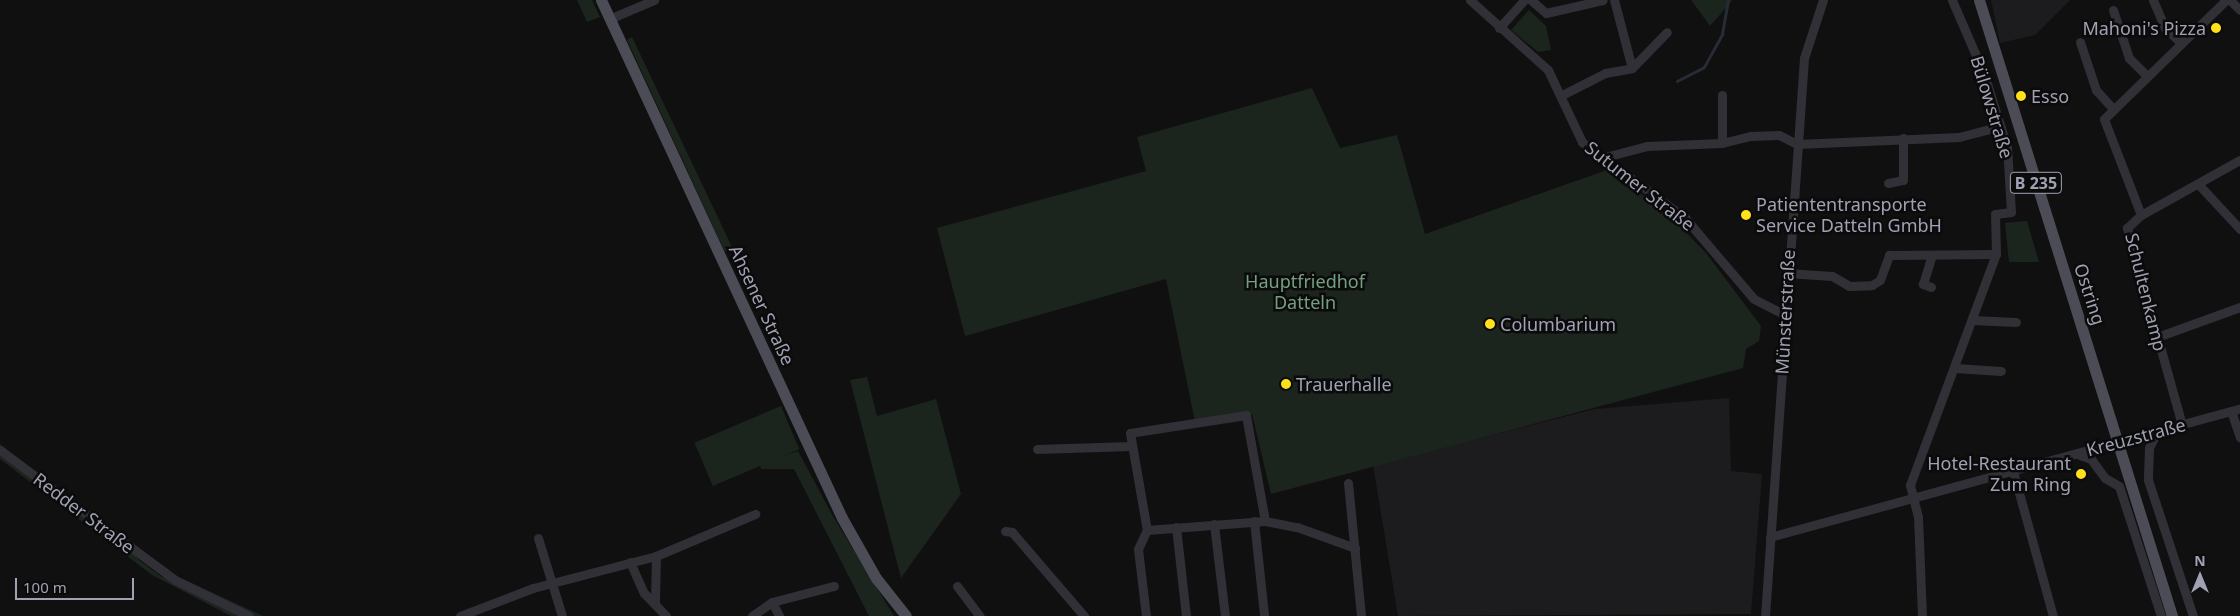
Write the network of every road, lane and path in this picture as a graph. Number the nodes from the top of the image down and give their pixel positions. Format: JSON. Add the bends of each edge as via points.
{"nodes":[{"id":1,"x":601,"y":0,"type":"edge"},
{"id":2,"x":654,"y":0,"type":"edge"},
{"id":3,"x":1470,"y":0,"type":"edge"},
{"id":4,"x":1524,"y":0,"type":"edge"},
{"id":5,"x":1531,"y":0,"type":"edge"},
{"id":6,"x":1603,"y":0,"type":"edge"},
{"id":7,"x":1614,"y":0,"type":"edge"},
{"id":8,"x":1822,"y":0,"type":"edge"},
{"id":9,"x":1952,"y":0,"type":"edge"},
{"id":10,"x":1979,"y":0,"type":"edge"},
{"id":11,"x":2153,"y":0,"type":"edge"},
{"id":12,"x":2228,"y":0,"type":"edge"},
{"id":13,"x":2113,"y":10,"type":"dead end"},
{"id":14,"x":2240,"y":10,"type":"edge"},
{"id":15,"x":609,"y":19,"type":"junction"},
{"id":16,"x":1499,"y":28,"type":"junction"},
{"id":17,"x":1667,"y":32,"type":"dead end"},
{"id":18,"x":2179,"y":41,"type":"junction"},
{"id":19,"x":2080,"y":42,"type":"dead end"},
{"id":20,"x":1632,"y":68,"type":"junction"},
{"id":21,"x":2145,"y":74,"type":"junction"},
{"id":22,"x":1562,"y":95,"type":"junction"},
{"id":23,"x":1722,"y":95,"type":"dead end"},
{"id":24,"x":2112,"y":108,"type":"junction"},
{"id":25,"x":2001,"y":126,"type":"junction"},
{"id":26,"x":1903,"y":138,"type":"junction"},
{"id":27,"x":1722,"y":143,"type":"junction"},
{"id":28,"x":1797,"y":144,"type":"junction"},
{"id":29,"x":1605,"y":158,"type":"junction"},
{"id":30,"x":2240,"y":160,"type":"edge"},
{"id":31,"x":1888,"y":183,"type":"dead end"},
{"id":32,"x":2200,"y":186,"type":"junction"},
{"id":33,"x":2141,"y":215,"type":"junction"},
{"id":34,"x":2240,"y":229,"type":"edge"},
{"id":35,"x":1996,"y":254,"type":"junction"},
{"id":36,"x":1932,"y":255,"type":"junction"},
{"id":37,"x":1787,"y":273,"type":"junction"},
{"id":38,"x":1927,"y":286,"type":"dead end"},
{"id":39,"x":2240,"y":307,"type":"edge"},
{"id":40,"x":1785,"y":316,"type":"junction"},
{"id":41,"x":1972,"y":320,"type":"junction"},
{"id":42,"x":2016,"y":322,"type":"dead end"},
{"id":43,"x":2157,"y":337,"type":"junction"},
{"id":44,"x":1955,"y":368,"type":"junction"},
{"id":45,"x":2001,"y":371,"type":"dead end"},
{"id":46,"x":2236,"y":409,"type":"edge"},
{"id":47,"x":2182,"y":425,"type":"junction"},
{"id":48,"x":2157,"y":432,"type":"junction"},
{"id":49,"x":2240,"y":437,"type":"edge"},
{"id":50,"x":2119,"y":441,"type":"junction"},
{"id":51,"x":1131,"y":446,"type":"junction"},
{"id":52,"x":1037,"y":449,"type":"dead end"},
{"id":53,"x":0,"y":450,"type":"edge"},
{"id":54,"x":2074,"y":454,"type":"junction"},
{"id":55,"x":2012,"y":471,"type":"junction"},
{"id":56,"x":1348,"y":483,"type":"dead end"},
{"id":57,"x":1913,"y":498,"type":"junction"},
{"id":58,"x":755,"y":514,"type":"dead end"},
{"id":59,"x":1254,"y":521,"type":"junction"},
{"id":60,"x":1265,"y":522,"type":"junction"},
{"id":61,"x":1214,"y":524,"type":"junction"},
{"id":62,"x":1176,"y":527,"type":"junction"},
{"id":63,"x":1146,"y":530,"type":"junction"},
{"id":64,"x":1005,"y":531,"type":"dead end"},
{"id":65,"x":1770,"y":537,"type":"junction"},
{"id":66,"x":538,"y":538,"type":"dead end"},
{"id":67,"x":1354,"y":548,"type":"junction"},
{"id":68,"x":656,"y":556,"type":"junction"},
{"id":69,"x":630,"y":562,"type":"junction"},
{"id":70,"x":552,"y":586,"type":"junction"},
{"id":71,"x":834,"y":586,"type":"dead end"},
{"id":72,"x":957,"y":586,"type":"dead end"},
{"id":73,"x":2169,"y":599,"type":"junction"},
{"id":74,"x":654,"y":602,"type":"junction"},
{"id":75,"x":772,"y":602,"type":"junction"},
{"id":76,"x":1264,"y":614,"type":"dead end"},
{"id":77,"x":249,"y":616,"type":"edge"},
{"id":78,"x":460,"y":616,"type":"edge"},
{"id":79,"x":562,"y":616,"type":"edge"},
{"id":80,"x":666,"y":616,"type":"edge"},
{"id":81,"x":752,"y":616,"type":"edge"},
{"id":82,"x":779,"y":616,"type":"edge"},
{"id":83,"x":906,"y":616,"type":"edge"},
{"id":84,"x":980,"y":616,"type":"edge"},
{"id":85,"x":1084,"y":616,"type":"edge"},
{"id":86,"x":1146,"y":616,"type":"edge"},
{"id":87,"x":1186,"y":616,"type":"edge"},
{"id":88,"x":1225,"y":616,"type":"edge"},
{"id":89,"x":1360,"y":616,"type":"edge"},
{"id":90,"x":1766,"y":616,"type":"edge"},
{"id":91,"x":1922,"y":616,"type":"edge"},
{"id":92,"x":2053,"y":616,"type":"edge"},
{"id":93,"x":2161,"y":616,"type":"edge"},
{"id":94,"x":2172,"y":616,"type":"edge"},
{"id":95,"x":2177,"y":616,"type":"edge"},
{"id":96,"x":2193,"y":616,"type":"edge"}],
"edges":[{"from":1,"to":15,"type":"main road","name":"Ahsener Straße"},
{"from":2,"to":15,"type":"street"},
{"from":3,"to":16,"type":"street","name":"Sutumer Straße"},
{"from":4,"to":16,"type":"street"},
{"from":5,"to":6,"type":"street","via":[[1546,13]]},
{"from":7,"to":20,"type":"street"},
{"from":8,"to":28,"type":"street","name":"Münsterstraße","via":[[1804,58]]},
{"from":9,"to":25,"type":"street","name":"Bülowstraße"},
{"from":10,"to":50,"type":"main road","name":"Ostring","number":"B 235"},
{"from":11,"to":18,"type":"street","via":[[2165,28]]},
{"from":12,"to":14,"type":"street"},
{"from":12,"to":18,"type":"street"},
{"from":13,"to":21,"type":"street","via":[[2129,58]]},
{"from":15,"to":83,"type":"main road","name":"Ahsener Straße","via":[[842,518],[876,578]]},
{"from":16,"to":22,"type":"street","name":"Sutumer Straße","via":[[1536,56]]},
{"from":17,"to":20,"type":"street"},
{"from":18,"to":21,"type":"street"},
{"from":19,"to":24,"type":"street","via":[[2096,90]]},
{"from":20,"to":22,"type":"street","via":[[1605,74]]},
{"from":21,"to":24,"type":"street"},
{"from":22,"to":29,"type":"street","name":"Sutumer Straße","via":[[1582,142]]},
{"from":23,"to":27,"type":"street"},
{"from":24,"to":33,"type":"street","via":[[2104,119],[2104,130]]},
{"from":25,"to":26,"type":"street","via":[[1959,137]]},
{"from":25,"to":35,"type":"street","name":"Bülowstraße","via":[[2012,192],[2011,212],[1995,214]]},
{"from":26,"to":28,"type":"street"},
{"from":26,"to":31,"type":"street","via":[[1903,180]]},
{"from":27,"to":28,"type":"street","via":[[1779,135]]},
{"from":27,"to":29,"type":"street","via":[[1647,146]]},
{"from":28,"to":37,"type":"street","name":"Münsterstraße"},
{"from":29,"to":40,"type":"street","name":"Sutumer Straße","via":[[1697,228],[1754,299]]},
{"from":30,"to":32,"type":"street","name":"Schultenkamp"},
{"from":32,"to":33,"type":"street","name":"Schultenkamp"},
{"from":32,"to":34,"type":"street"},
{"from":33,"to":43,"type":"street","name":"Schultenkamp","via":[[2127,228]]},
{"from":35,"to":36,"type":"street"},
{"from":35,"to":41,"type":"street","name":"Bülowstraße"},
{"from":36,"to":37,"type":"street","via":[[1889,255],[1880,280],[1872,285],[1848,286],[1832,276]]},
{"from":36,"to":38,"type":"street"},
{"from":37,"to":40,"type":"street","name":"Münsterstraße"},
{"from":39,"to":43,"type":"street"},
{"from":40,"to":65,"type":"street","name":"Münsterstraße"},
{"from":41,"to":42,"type":"street"},
{"from":41,"to":44,"type":"street","name":"Bülowstraße"},
{"from":43,"to":47,"type":"street","name":"Schultenkamp"},
{"from":44,"to":45,"type":"street"},
{"from":44,"to":57,"type":"street","name":"Bülowstraße","via":[[1910,485]]},
{"from":46,"to":47,"type":"street","name":"Kreuzstraße"},
{"from":46,"to":49,"type":"street"},
{"from":47,"to":48,"type":"street","name":"Kreuzstraße"},
{"from":48,"to":50,"type":"street","name":"Kreuzstraße"},
{"from":48,"to":96,"type":"street","via":[[2149,448],[2148,480]]},
{"from":50,"to":54,"type":"street","name":"Kreuzstraße"},
{"from":50,"to":73,"type":"main road","name":"Ostring","number":"B 235"},
{"from":51,"to":52,"type":"street"},
{"from":51,"to":60,"type":"street","via":[[1130,433],[1246,415]]},
{"from":51,"to":63,"type":"street"},
{"from":53,"to":77,"type":"street","name":"Redder Straße","via":[[175,580]]},
{"from":54,"to":55,"type":"street","name":"Kreuzstraße"},
{"from":54,"to":93,"type":"street","via":[[2092,458],[2105,478],[2119,486]]},
{"from":55,"to":57,"type":"street","name":"Kreuzstraße"},
{"from":55,"to":92,"type":"street"},
{"from":56,"to":67,"type":"street"},
{"from":57,"to":65,"type":"street","name":"Kreuzstraße"},
{"from":57,"to":91,"type":"street","name":"Bülowstraße"},
{"from":58,"to":68,"type":"street"},
{"from":59,"to":60,"type":"street"},
{"from":59,"to":61,"type":"street"},
{"from":59,"to":76,"type":"street"},
{"from":60,"to":67,"type":"street","via":[[1297,527]]},
{"from":61,"to":62,"type":"street"},
{"from":61,"to":88,"type":"street"},
{"from":62,"to":63,"type":"street"},
{"from":62,"to":87,"type":"street"},
{"from":63,"to":86,"type":"street","via":[[1138,549]]},
{"from":64,"to":85,"type":"street","via":[[1012,532]]},
{"from":65,"to":90,"type":"street","name":"Münsterstraße"},
{"from":66,"to":70,"type":"street"},
{"from":67,"to":89,"type":"street"},
{"from":68,"to":69,"type":"street"},
{"from":68,"to":74,"type":"street"},
{"from":69,"to":70,"type":"street"},
{"from":69,"to":74,"type":"street","via":[[644,593]]},
{"from":70,"to":78,"type":"street","via":[[533,588]]},
{"from":70,"to":79,"type":"street"},
{"from":71,"to":75,"type":"street"},
{"from":72,"to":84,"type":"street"},
{"from":73,"to":94,"type":"main road","name":"Ostring","number":"B 235"},
{"from":73,"to":95,"type":"main road","name":"Ostring","number":"B 235"},
{"from":74,"to":80,"type":"street"},
{"from":75,"to":81,"type":"street"},
{"from":75,"to":82,"type":"street"}]}
